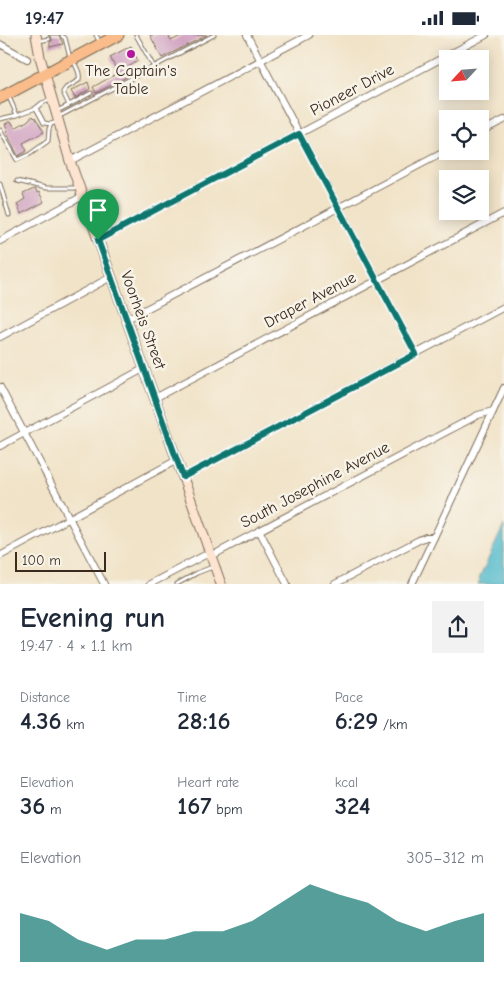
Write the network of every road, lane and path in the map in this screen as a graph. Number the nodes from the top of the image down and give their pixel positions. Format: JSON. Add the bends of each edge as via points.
{"nodes":[{"id":1,"x":118,"y":35,"type":"edge"},
{"id":2,"x":136,"y":35,"type":"edge"},
{"id":3,"x":214,"y":35,"type":"edge"},
{"id":4,"x":247,"y":35,"type":"edge"},
{"id":5,"x":309,"y":35,"type":"edge"},
{"id":6,"x":486,"y":35,"type":"edge"},
{"id":7,"x":62,"y":36,"type":"edge"},
{"id":8,"x":37,"y":38,"type":"edge"},
{"id":9,"x":48,"y":38,"type":"edge"},
{"id":10,"x":98,"y":40,"type":"edge"},
{"id":11,"x":0,"y":45,"type":"edge"},
{"id":12,"x":26,"y":59,"type":"dead end"},
{"id":13,"x":72,"y":60,"type":"junction"},
{"id":14,"x":260,"y":61,"type":"junction"},
{"id":15,"x":154,"y":67,"type":"junction"},
{"id":16,"x":45,"y":74,"type":"junction"},
{"id":17,"x":91,"y":93,"type":"dead end"},
{"id":18,"x":4,"y":96,"type":"edge"},
{"id":19,"x":53,"y":99,"type":"junction"},
{"id":20,"x":69,"y":105,"type":"junction"},
{"id":21,"x":36,"y":108,"type":"junction"},
{"id":22,"x":17,"y":115,"type":"junction"},
{"id":23,"x":0,"y":119,"type":"edge"},
{"id":24,"x":56,"y":119,"type":"junction"},
{"id":25,"x":504,"y":120,"type":"edge"},
{"id":26,"x":489,"y":128,"type":"edge"},
{"id":27,"x":0,"y":130,"type":"edge"},
{"id":28,"x":299,"y":134,"type":"junction"},
{"id":29,"x":439,"y":154,"type":"edge"},
{"id":30,"x":70,"y":161,"type":"junction"},
{"id":31,"x":17,"y":181,"type":"dead end"},
{"id":32,"x":0,"y":184,"type":"edge"},
{"id":33,"x":81,"y":192,"type":"junction"},
{"id":34,"x":338,"y":207,"type":"junction"},
{"id":35,"x":504,"y":213,"type":"edge"},
{"id":36,"x":9,"y":215,"type":"dead end"},
{"id":37,"x":98,"y":240,"type":"junction"},
{"id":38,"x":0,"y":241,"type":"edge"},
{"id":39,"x":111,"y":277,"type":"junction"},
{"id":40,"x":377,"y":281,"type":"junction"},
{"id":41,"x":504,"y":307,"type":"edge"},
{"id":42,"x":127,"y":319,"type":"junction"},
{"id":43,"x":0,"y":337,"type":"edge"},
{"id":44,"x":416,"y":354,"type":"junction"},
{"id":45,"x":145,"y":368,"type":"junction"},
{"id":46,"x":0,"y":387,"type":"edge"},
{"id":47,"x":504,"y":388,"type":"edge"},
{"id":48,"x":155,"y":398,"type":"junction"},
{"id":49,"x":493,"y":411,"type":"junction"},
{"id":50,"x":24,"y":433,"type":"junction"},
{"id":51,"x":0,"y":446,"type":"edge"},
{"id":52,"x":177,"y":460,"type":"junction"},
{"id":53,"x":183,"y":477,"type":"junction"},
{"id":54,"x":70,"y":519,"type":"junction"},
{"id":55,"x":259,"y":530,"type":"junction"},
{"id":56,"x":434,"y":537,"type":"junction"},
{"id":57,"x":211,"y":554,"type":"junction"},
{"id":58,"x":0,"y":556,"type":"edge"},
{"id":59,"x":215,"y":566,"type":"junction"},
{"id":60,"x":164,"y":580,"type":"edge"},
{"id":61,"x":104,"y":584,"type":"edge"},
{"id":62,"x":150,"y":584,"type":"edge"},
{"id":63,"x":177,"y":584,"type":"edge"},
{"id":64,"x":221,"y":584,"type":"edge"},
{"id":65,"x":287,"y":584,"type":"edge"},
{"id":66,"x":335,"y":584,"type":"edge"},
{"id":67,"x":412,"y":584,"type":"edge"}],
"edges":[{"from":1,"to":10,"type":"highway"},
{"from":2,"to":15,"type":"lane"},
{"from":3,"to":15,"type":"lane"},
{"from":4,"to":14,"type":"street"},
{"from":5,"to":14,"type":"street"},
{"from":6,"to":28,"type":"street","name":"Pioneer Drive"},
{"from":7,"to":13,"type":"lane","via":[[67,41]]},
{"from":8,"to":9,"type":"lane"},
{"from":8,"to":16,"type":"street","name":"Voorheis Street"},
{"from":10,"to":13,"type":"highway"},
{"from":11,"to":12,"type":"street"},
{"from":13,"to":16,"type":"highway"},
{"from":13,"to":20,"type":"lane","via":[[80,77],[63,92]]},
{"from":14,"to":28,"type":"street"},
{"from":14,"to":30,"type":"street"},
{"from":15,"to":24,"type":"lane"},
{"from":16,"to":18,"type":"highway"},
{"from":16,"to":19,"type":"street","name":"Voorheis Street"},
{"from":17,"to":20,"type":"lane"},
{"from":18,"to":22,"type":"lane"},
{"from":19,"to":21,"type":"lane"},
{"from":19,"to":24,"type":"street","name":"Voorheis Street"},
{"from":20,"to":24,"type":"lane"},
{"from":21,"to":22,"type":"lane"},
{"from":21,"to":24,"type":"lane","via":[[44,123]]},
{"from":22,"to":23,"type":"lane"},
{"from":24,"to":27,"type":"lane","via":[[49,129],[48,141],[17,160]]},
{"from":24,"to":30,"type":"street","name":"Voorheis Street"},
{"from":25,"to":26,"type":"street"},
{"from":28,"to":34,"type":"street"},
{"from":28,"to":37,"type":"street","name":"Pioneer Drive"},
{"from":29,"to":34,"type":"street"},
{"from":30,"to":33,"type":"street","name":"Voorheis Street"},
{"from":31,"to":33,"type":"lane"},
{"from":32,"to":36,"type":"lane"},
{"from":33,"to":37,"type":"street","name":"Voorheis Street"},
{"from":33,"to":38,"type":"street"},
{"from":34,"to":40,"type":"street"},
{"from":34,"to":42,"type":"street"},
{"from":35,"to":40,"type":"street","name":"Draper Avenue"},
{"from":37,"to":39,"type":"street","name":"Voorheis Street"},
{"from":39,"to":42,"type":"street","name":"Voorheis Street"},
{"from":39,"to":43,"type":"street"},
{"from":40,"to":44,"type":"street"},
{"from":40,"to":48,"type":"street","name":"Draper Avenue"},
{"from":41,"to":44,"type":"street"},
{"from":42,"to":45,"type":"street","name":"Voorheis Street"},
{"from":44,"to":53,"type":"street"},
{"from":45,"to":48,"type":"street","name":"Voorheis Street"},
{"from":45,"to":50,"type":"street"},
{"from":46,"to":50,"type":"street"},
{"from":47,"to":49,"type":"street"},
{"from":48,"to":52,"type":"street","name":"Voorheis Street"},
{"from":49,"to":55,"type":"street","name":"South Josephine Avenue","via":[[478,415]]},
{"from":49,"to":56,"type":"street"},
{"from":50,"to":51,"type":"street"},
{"from":50,"to":54,"type":"street"},
{"from":52,"to":53,"type":"street","name":"Voorheis Street"},
{"from":52,"to":54,"type":"street"},
{"from":53,"to":57,"type":"street","name":"Voorheis Street"},
{"from":54,"to":58,"type":"street"},
{"from":54,"to":61,"type":"street"},
{"from":55,"to":57,"type":"street","name":"South Josephine Avenue"},
{"from":55,"to":65,"type":"street"},
{"from":56,"to":66,"type":"street","via":[[419,540]]},
{"from":56,"to":67,"type":"street"},
{"from":57,"to":59,"type":"street","name":"Voorheis Street"},
{"from":57,"to":60,"type":"street","name":"South Josephine Avenue"},
{"from":59,"to":63,"type":"lane"},
{"from":59,"to":64,"type":"street","name":"Voorheis Street"},
{"from":60,"to":62,"type":"street","name":"South Josephine Avenue"}]}
